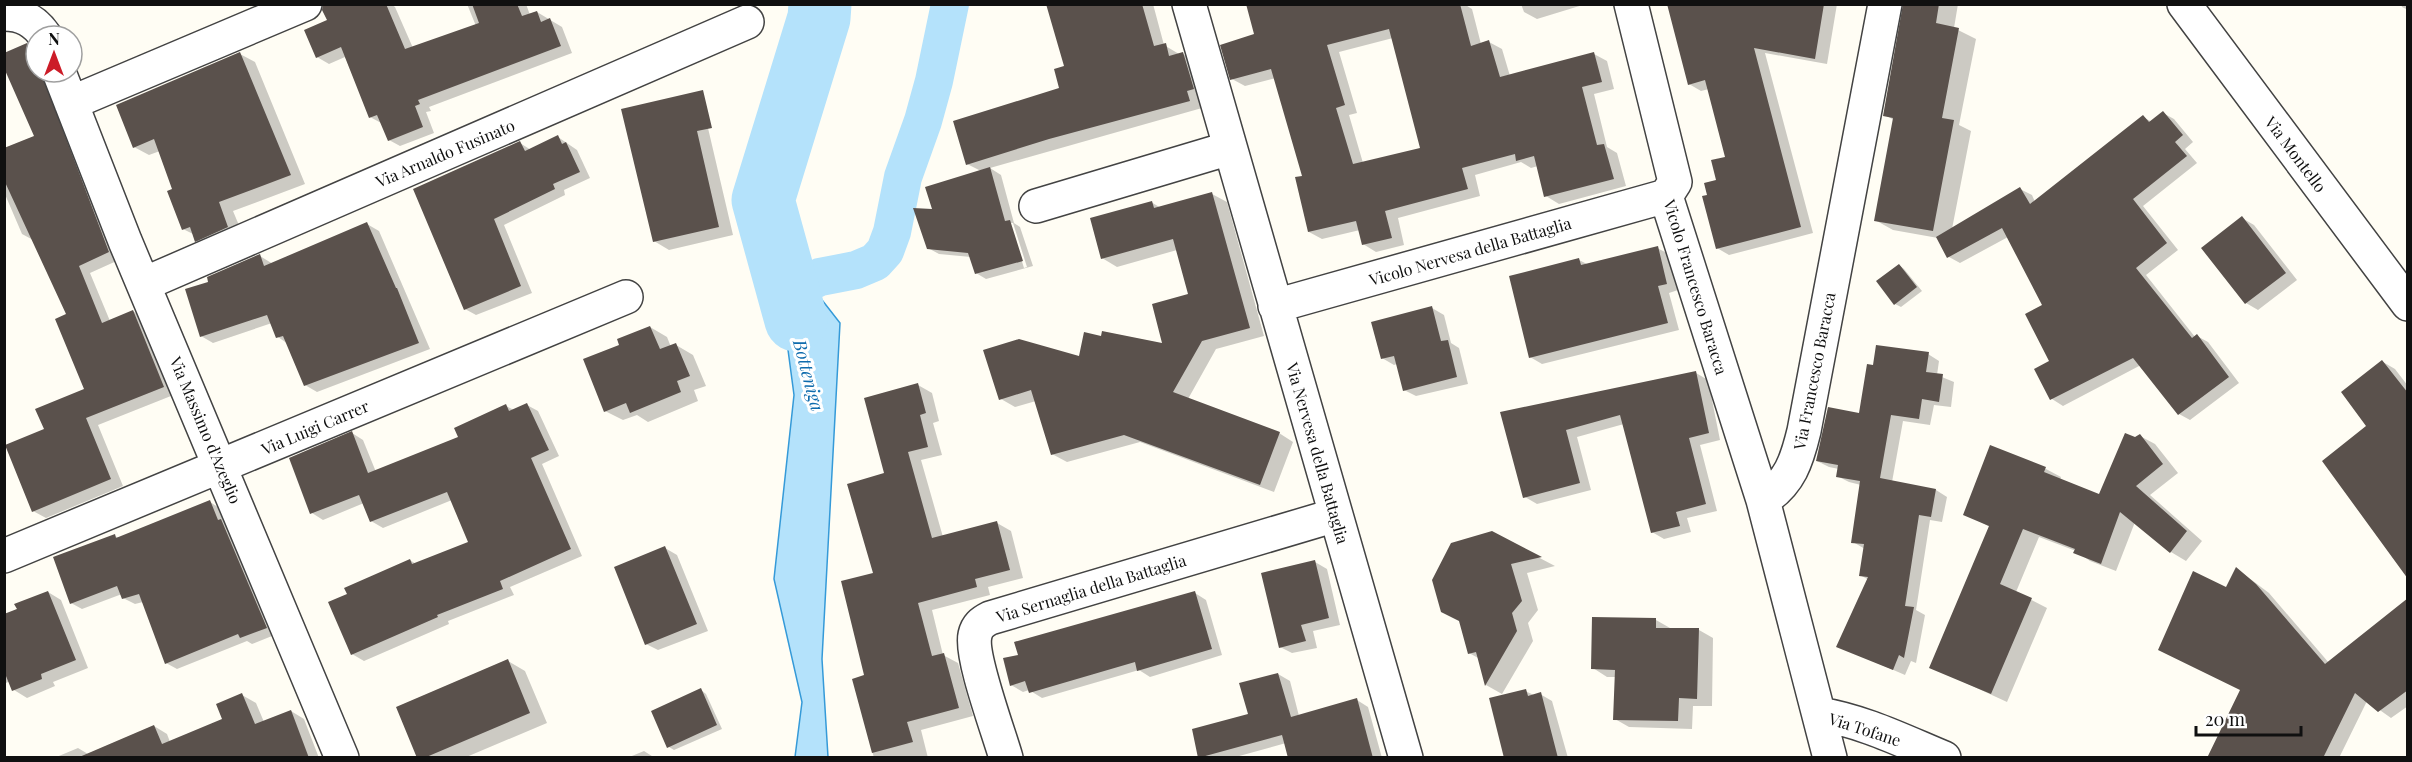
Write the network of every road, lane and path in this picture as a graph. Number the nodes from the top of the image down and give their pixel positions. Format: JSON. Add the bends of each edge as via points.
{"nodes":[{"id":1,"x":304,"y":4,"type":"edge"},
{"id":2,"x":1189,"y":4,"type":"edge"},
{"id":3,"x":1631,"y":4,"type":"edge"},
{"id":4,"x":1885,"y":4,"type":"edge"},
{"id":5,"x":2184,"y":4,"type":"edge"},
{"id":6,"x":10,"y":14,"type":"edge"},
{"id":7,"x":747,"y":22,"type":"dead end"},
{"id":8,"x":34,"y":24,"type":"edge"},
{"id":9,"x":64,"y":84,"type":"edge"},
{"id":10,"x":71,"y":102,"type":"junction"},
{"id":11,"x":1230,"y":148,"type":"junction"},
{"id":12,"x":1666,"y":196,"type":"junction"},
{"id":13,"x":1036,"y":206,"type":"dead end"},
{"id":14,"x":144,"y":284,"type":"junction"},
{"id":15,"x":626,"y":297,"type":"dead end"},
{"id":16,"x":2408,"y":303,"type":"edge"},
{"id":17,"x":1275,"y":306,"type":"junction"},
{"id":18,"x":221,"y":466,"type":"junction"},
{"id":19,"x":1763,"y":500,"type":"junction"},
{"id":20,"x":1336,"y":515,"type":"junction"},
{"id":21,"x":4,"y":556,"type":"edge"},
{"id":22,"x":1819,"y":714,"type":"junction"},
{"id":23,"x":342,"y":758,"type":"edge"},
{"id":24,"x":1006,"y":758,"type":"edge"},
{"id":25,"x":1406,"y":758,"type":"edge"},
{"id":26,"x":1830,"y":758,"type":"edge"},
{"id":27,"x":1944,"y":758,"type":"edge"}],
"edges":[{"from":1,"to":10,"type":"street"},
{"from":2,"to":11,"type":"street","name":"Via Nervesa della Battaglia"},
{"from":3,"to":12,"type":"street","name":"Vicolo Francesco Baracca","via":[[1675,182]]},
{"from":4,"to":19,"type":"street","name":"Via Francesco Baracca","via":[[1804,431],[1794,467],[1776,492]]},
{"from":5,"to":16,"type":"street","name":"Via Montello"},
{"from":6,"to":8,"type":"street"},
{"from":7,"to":14,"type":"street","name":"Via Arnaldo Fusinato"},
{"from":9,"to":10,"type":"street","name":"Via Massimo d'Azeglio"},
{"from":10,"to":14,"type":"street","name":"Via Massimo d'Azeglio"},
{"from":11,"to":13,"type":"street"},
{"from":11,"to":17,"type":"street","name":"Via Nervesa della Battaglia"},
{"from":12,"to":17,"type":"street","name":"Vicolo Nervesa della Battaglia"},
{"from":12,"to":19,"type":"street","name":"Vicolo Francesco Baracca"},
{"from":14,"to":18,"type":"street","name":"Via Massimo d'Azeglio"},
{"from":15,"to":18,"type":"street","name":"Via Luigi Carrer"},
{"from":17,"to":20,"type":"street","name":"Via Nervesa della Battaglia"},
{"from":18,"to":21,"type":"street","name":"Via Luigi Carrer"},
{"from":18,"to":23,"type":"street","name":"Via Massimo d'Azeglio"},
{"from":19,"to":22,"type":"street"},
{"from":20,"to":24,"type":"street","name":"Via Sernaglia della Battaglia","via":[[990,618],[981,624],[976,632],[975,654]]},
{"from":20,"to":25,"type":"street","name":"Via Nervesa della Battaglia"},
{"from":22,"to":26,"type":"street"},
{"from":22,"to":27,"type":"street","name":"Via Tofane","via":[[1863,725]]}]}
